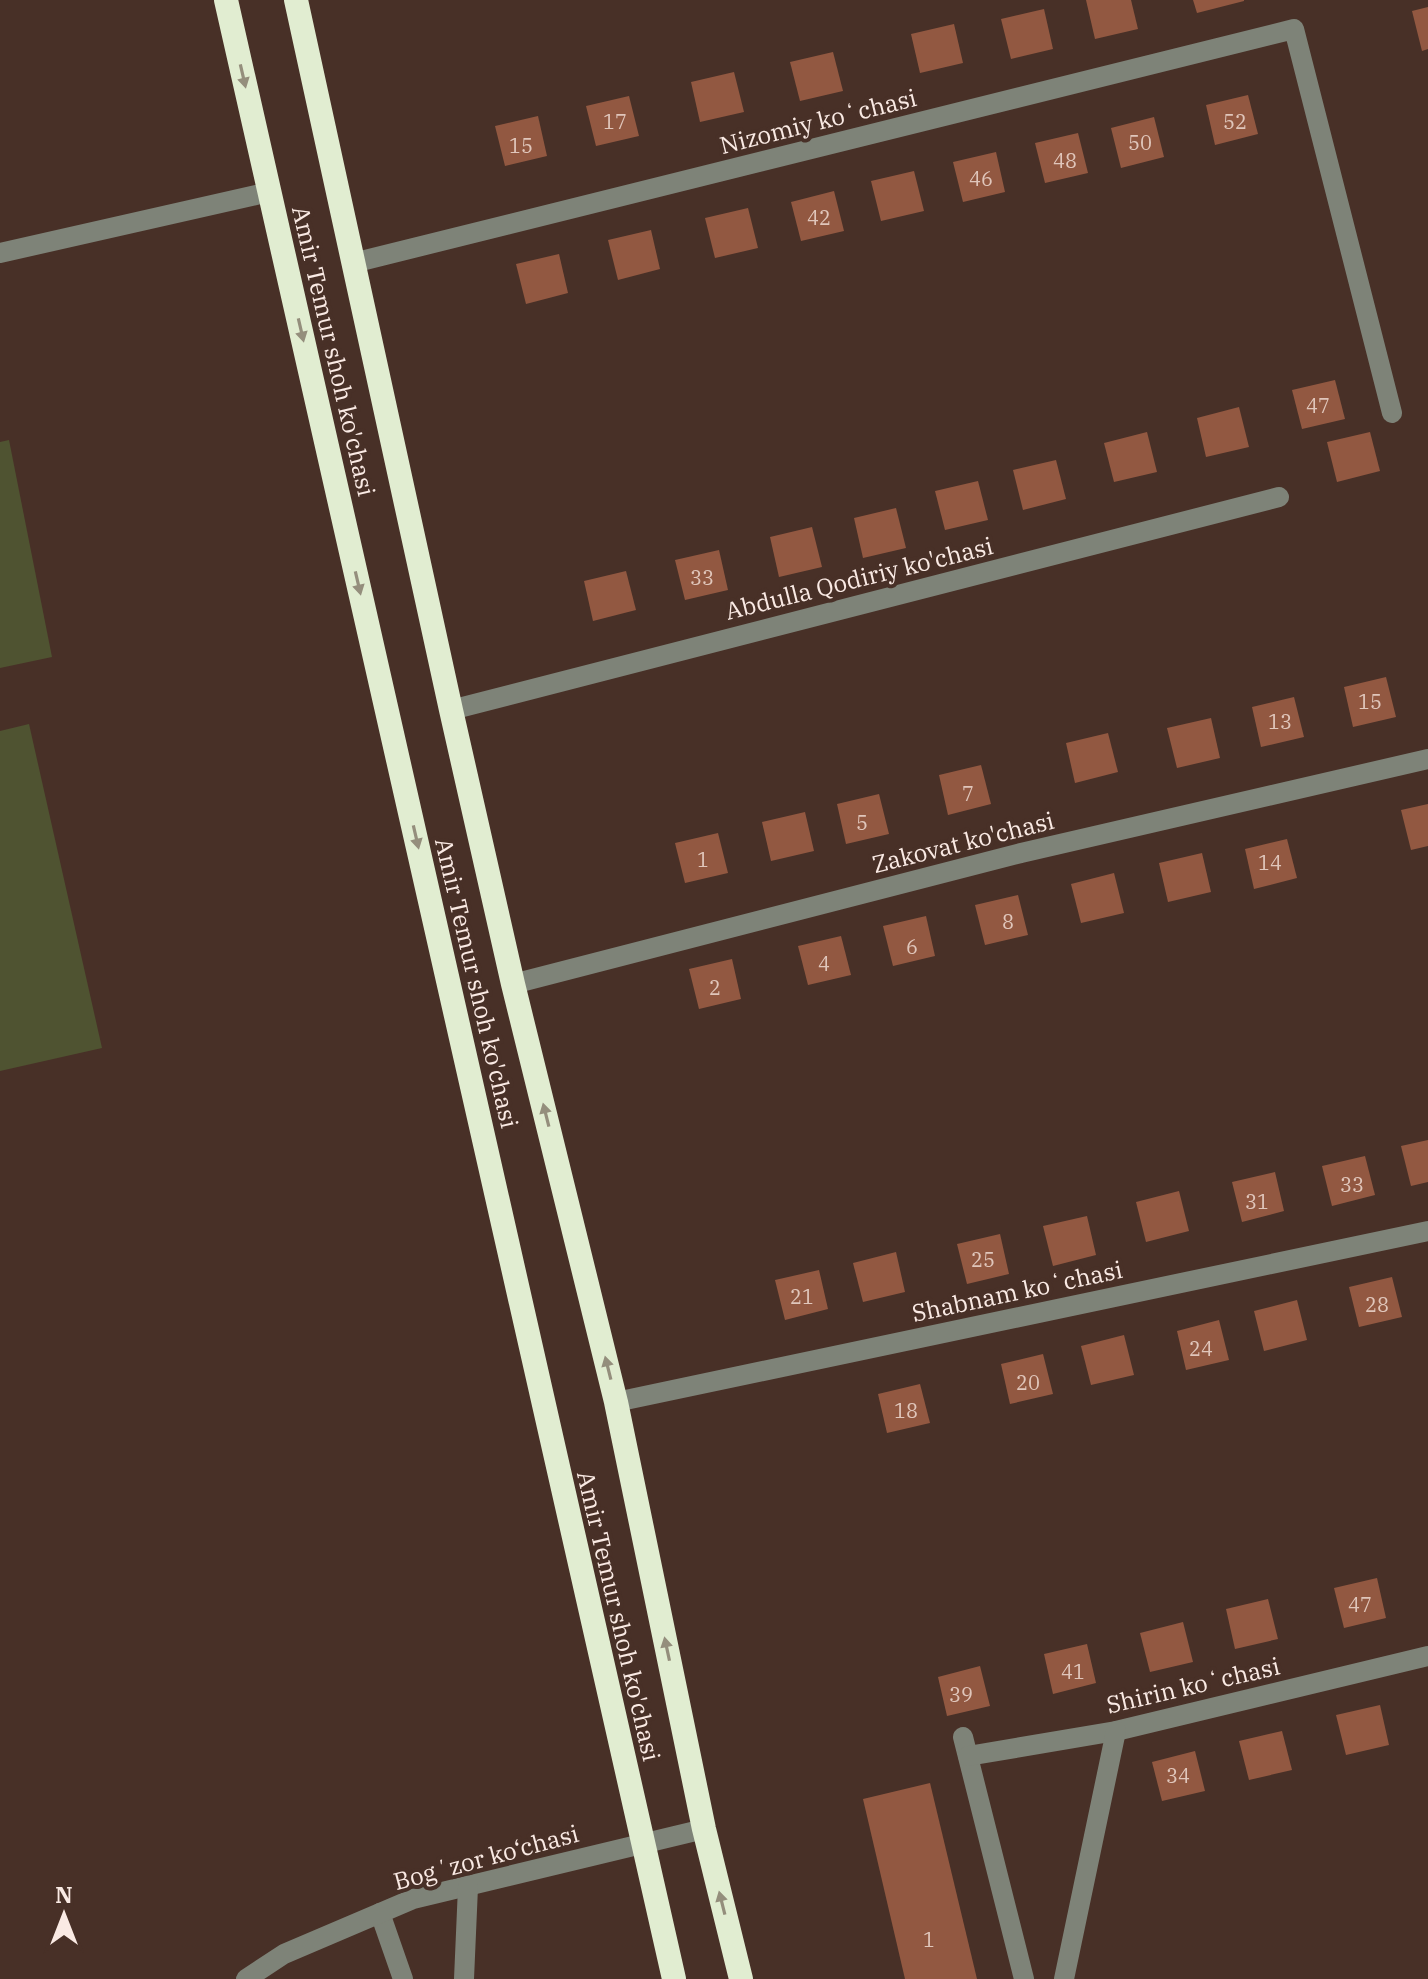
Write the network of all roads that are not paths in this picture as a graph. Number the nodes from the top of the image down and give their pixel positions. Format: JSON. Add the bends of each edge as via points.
{"nodes":[{"id":1,"x":226,"y":0,"type":"edge"},
{"id":2,"x":296,"y":0,"type":"edge"},
{"id":3,"x":269,"y":192,"type":"junction"},
{"id":4,"x":0,"y":253,"type":"edge"},
{"id":5,"x":353,"y":263,"type":"junction"},
{"id":6,"x":1392,"y":413,"type":"dead end"},
{"id":7,"x":1279,"y":497,"type":"dead end"},
{"id":8,"x":451,"y":710,"type":"junction"},
{"id":9,"x":1428,"y":759,"type":"edge"},
{"id":10,"x":513,"y":984,"type":"junction"},
{"id":11,"x":1428,"y":1231,"type":"edge"},
{"id":12,"x":616,"y":1402,"type":"junction"},
{"id":13,"x":1428,"y":1656,"type":"edge"},
{"id":14,"x":1116,"y":1731,"type":"junction"},
{"id":15,"x":704,"y":1829,"type":"junction"},
{"id":16,"x":642,"y":1845,"type":"junction"},
{"id":17,"x":468,"y":1887,"type":"junction"},
{"id":18,"x":380,"y":1913,"type":"junction"},
{"id":19,"x":246,"y":1979,"type":"edge"},
{"id":20,"x":403,"y":1979,"type":"edge"},
{"id":21,"x":464,"y":1979,"type":"edge"},
{"id":22,"x":674,"y":1979,"type":"edge"},
{"id":23,"x":741,"y":1979,"type":"edge"},
{"id":24,"x":1024,"y":1979,"type":"edge"},
{"id":25,"x":1064,"y":1979,"type":"edge"}],
"edges":[{"from":1,"to":3,"type":"highway","name":"Amir Temur shoh ko'chasi","one_way":true},
{"from":2,"to":5,"type":"highway","name":"Amir Temur shoh ko'chasi"},
{"from":3,"to":4,"type":"street"},
{"from":3,"to":16,"type":"highway","name":"Amir Temur shoh ko'chasi","one_way":true},
{"from":5,"to":6,"type":"street","name":"Nizomiy koʻchasi","via":[[1294,29]]},
{"from":5,"to":8,"type":"highway","name":"Amir Temur shoh ko'chasi"},
{"from":7,"to":8,"type":"street","name":"Abdulla Qodiriy ko'chasi"},
{"from":8,"to":10,"type":"highway","name":"Amir Temur shoh ko'chasi"},
{"from":9,"to":10,"type":"street","name":"Zakovat ko'chasi","via":[[1021,853]]},
{"from":12,"to":10,"type":"highway","name":"Amir Temur shoh ko'chasi","one_way":true},
{"from":11,"to":12,"type":"street","name":"Shabnam koʻchasi"},
{"from":15,"to":12,"type":"highway","name":"Amir Temur shoh ko'chasi","one_way":true},
{"from":13,"to":14,"type":"street","name":"Shirin koʻchasi"},
{"from":14,"to":24,"type":"street","name":"Shirin koʻchasi","via":[[965,1746]]},
{"from":14,"to":25,"type":"street"},
{"from":15,"to":16,"type":"street","name":"Bogʼzor ko‘chasi"},
{"from":23,"to":15,"type":"highway","name":"Amir Temur shoh ko'chasi","one_way":true},
{"from":16,"to":17,"type":"street","name":"Bogʼzor ko‘chasi"},
{"from":16,"to":22,"type":"highway","name":"Amir Temur shoh ko'chasi"},
{"from":17,"to":18,"type":"street","name":"Bogʼzor ko‘chasi","via":[[413,1899]]},
{"from":17,"to":21,"type":"street"},
{"from":18,"to":19,"type":"street","name":"Bogʼzor ko‘chasi","via":[[284,1954]]},
{"from":18,"to":20,"type":"street"}]}
